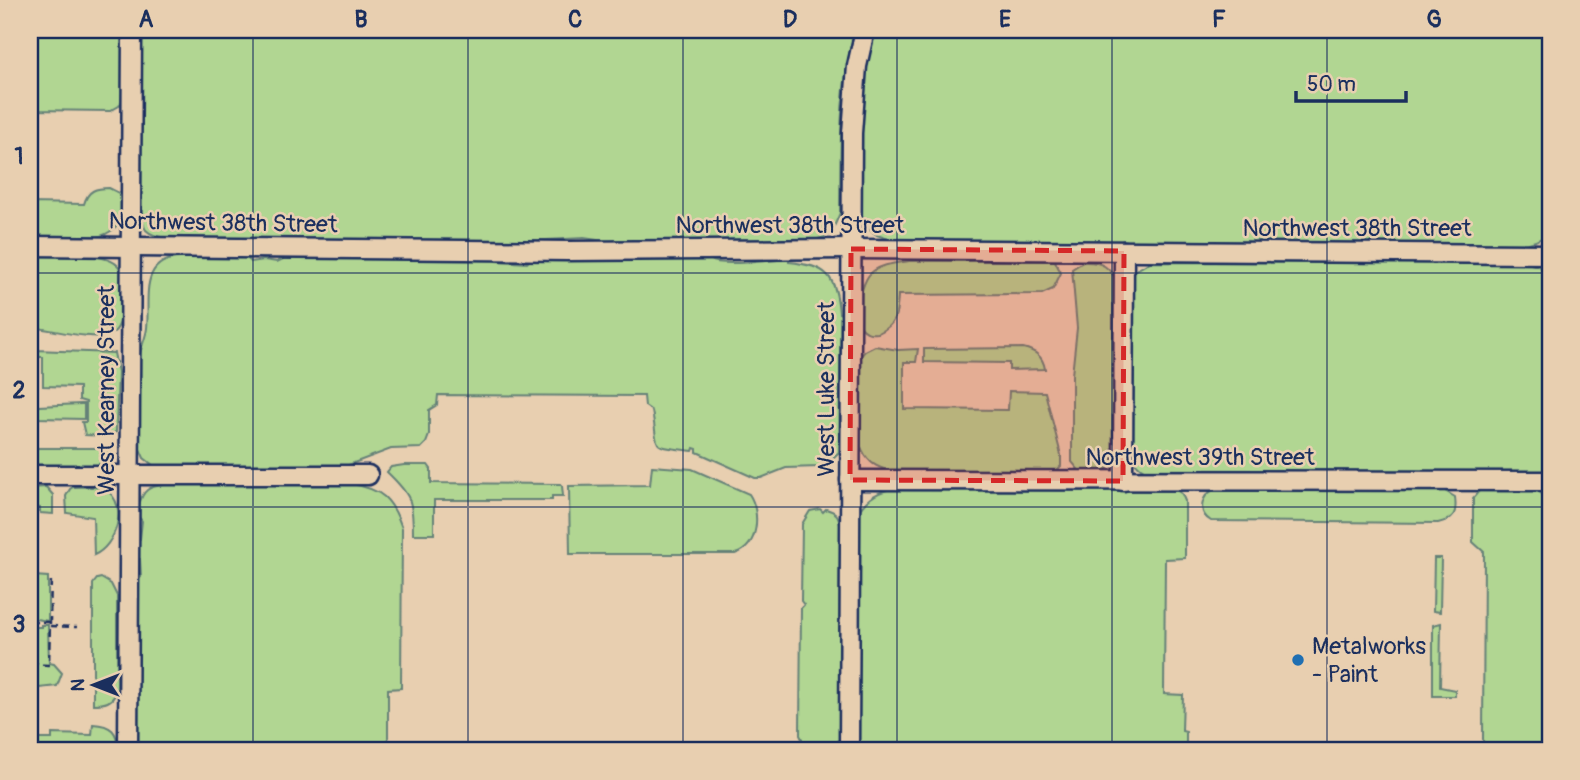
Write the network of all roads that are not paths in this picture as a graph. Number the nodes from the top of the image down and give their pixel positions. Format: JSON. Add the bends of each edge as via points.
{"nodes":[{"id":1,"x":132,"y":30,"type":"edge"},
{"id":2,"x":865,"y":30,"type":"edge"},
{"id":3,"x":30,"y":246,"type":"edge"},
{"id":4,"x":131,"y":246,"type":"junction"},
{"id":5,"x":851,"y":249,"type":"junction"},
{"id":6,"x":1124,"y":251,"type":"junction"},
{"id":7,"x":1550,"y":254,"type":"edge"},
{"id":8,"x":30,"y":475,"type":"edge"},
{"id":9,"x":368,"y":475,"type":"dead end"},
{"id":10,"x":130,"y":476,"type":"junction"},
{"id":11,"x":850,"y":480,"type":"junction"},
{"id":12,"x":1123,"y":481,"type":"junction"},
{"id":13,"x":1550,"y":481,"type":"edge"},
{"id":14,"x":128,"y":750,"type":"edge"},
{"id":15,"x":849,"y":750,"type":"edge"}],
"edges":[{"from":1,"to":4,"type":"street","name":"West Kearney Street"},
{"from":2,"to":5,"type":"street","name":"West Luke Street","via":[[853,101]]},
{"from":3,"to":4,"type":"street","name":"Northwest 38th Street"},
{"from":4,"to":5,"type":"street","name":"Northwest 38th Street"},
{"from":4,"to":10,"type":"street","name":"West Kearney Street"},
{"from":5,"to":6,"type":"street","name":"Northwest 38th Street"},
{"from":5,"to":11,"type":"street","name":"West Luke Street"},
{"from":6,"to":7,"type":"street","name":"Northwest 38th Street"},
{"from":6,"to":12,"type":"street"},
{"from":8,"to":10,"type":"street"},
{"from":9,"to":10,"type":"street"},
{"from":10,"to":14,"type":"street","name":"West Kearney Street"},
{"from":11,"to":12,"type":"street","name":"Northwest 39th Street"},
{"from":11,"to":15,"type":"street","name":"West Luke Street"},
{"from":12,"to":13,"type":"street","name":"Northwest 39th Street"}]}
